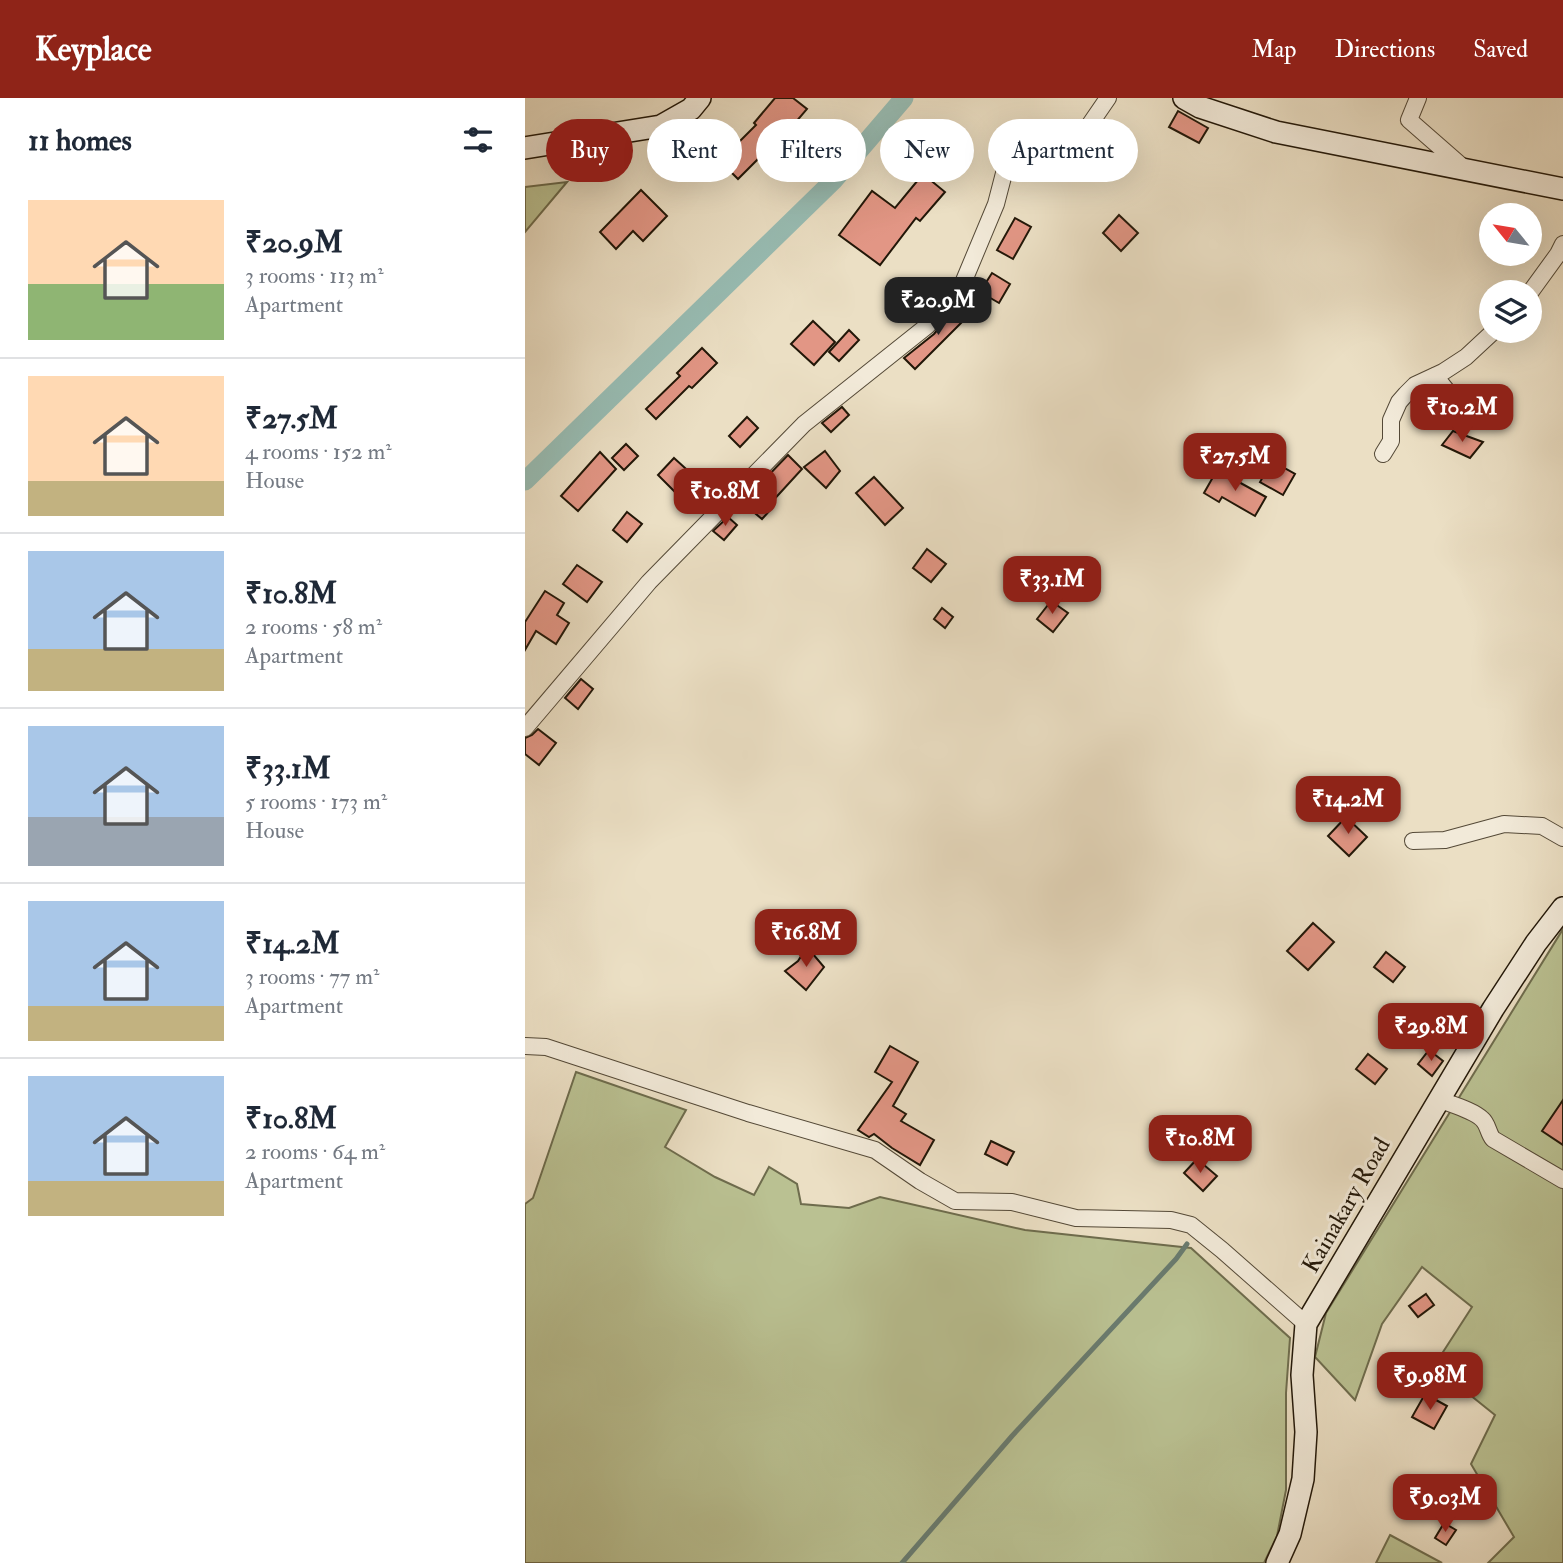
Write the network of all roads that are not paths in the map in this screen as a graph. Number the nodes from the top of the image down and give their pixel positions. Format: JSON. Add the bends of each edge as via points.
{"nodes":[{"id":1,"x":700,"y":98,"type":"edge"},
{"id":2,"x":1108,"y":98,"type":"edge"},
{"id":3,"x":1184,"y":98,"type":"edge"},
{"id":4,"x":1418,"y":98,"type":"edge"},
{"id":5,"x":525,"y":148,"type":"edge"},
{"id":6,"x":1466,"y":170,"type":"junction"},
{"id":7,"x":1563,"y":189,"type":"edge"},
{"id":8,"x":1563,"y":244,"type":"edge"},
{"id":9,"x":1539,"y":280,"type":"edge"},
{"id":10,"x":1481,"y":343,"type":"edge"},
{"id":11,"x":1435,"y":376,"type":"junction"},
{"id":12,"x":1468,"y":417,"type":"dead end"},
{"id":13,"x":1383,"y":454,"type":"dead end"},
{"id":14,"x":525,"y":728,"type":"edge"},
{"id":15,"x":1563,"y":838,"type":"edge"},
{"id":16,"x":1413,"y":841,"type":"dead end"},
{"id":17,"x":1563,"y":908,"type":"edge"},
{"id":18,"x":525,"y":1046,"type":"edge"},
{"id":19,"x":1438,"y":1099,"type":"junction"},
{"id":20,"x":1563,"y":1180,"type":"edge"},
{"id":21,"x":1306,"y":1324,"type":"junction"},
{"id":22,"x":1277,"y":1563,"type":"edge"}],
"edges":[{"from":1,"to":5,"type":"main road","via":[[691,109],[661,126]]},
{"from":2,"to":14,"type":"street","via":[[1086,130],[1058,151],[1023,137],[1009,154],[996,204],[963,283],[926,326],[804,424],[649,582]]},
{"from":3,"to":6,"type":"main road","via":[[1276,132]]},
{"from":4,"to":6,"type":"street","via":[[1409,120]]},
{"from":6,"to":7,"type":"main road"},
{"from":8,"to":9,"type":"street"},
{"from":10,"to":11,"type":"street"},
{"from":11,"to":12,"type":"street"},
{"from":11,"to":13,"type":"street","via":[[1415,385],[1399,402],[1391,420],[1391,441]]},
{"from":15,"to":16,"type":"street","via":[[1542,826],[1504,824],[1445,840]]},
{"from":17,"to":19,"type":"main road","name":"Kainakary Road"},
{"from":18,"to":21,"type":"street","via":[[546,1047],[875,1150],[955,1201],[1012,1202],[1076,1218],[1171,1220],[1191,1225]]},
{"from":19,"to":20,"type":"street","via":[[1483,1119],[1493,1139]]},
{"from":19,"to":21,"type":"main road","name":"Kainakary Road"},
{"from":21,"to":22,"type":"main road","name":"Kainakary Road","via":[[1303,1479],[1290,1534]]}]}
